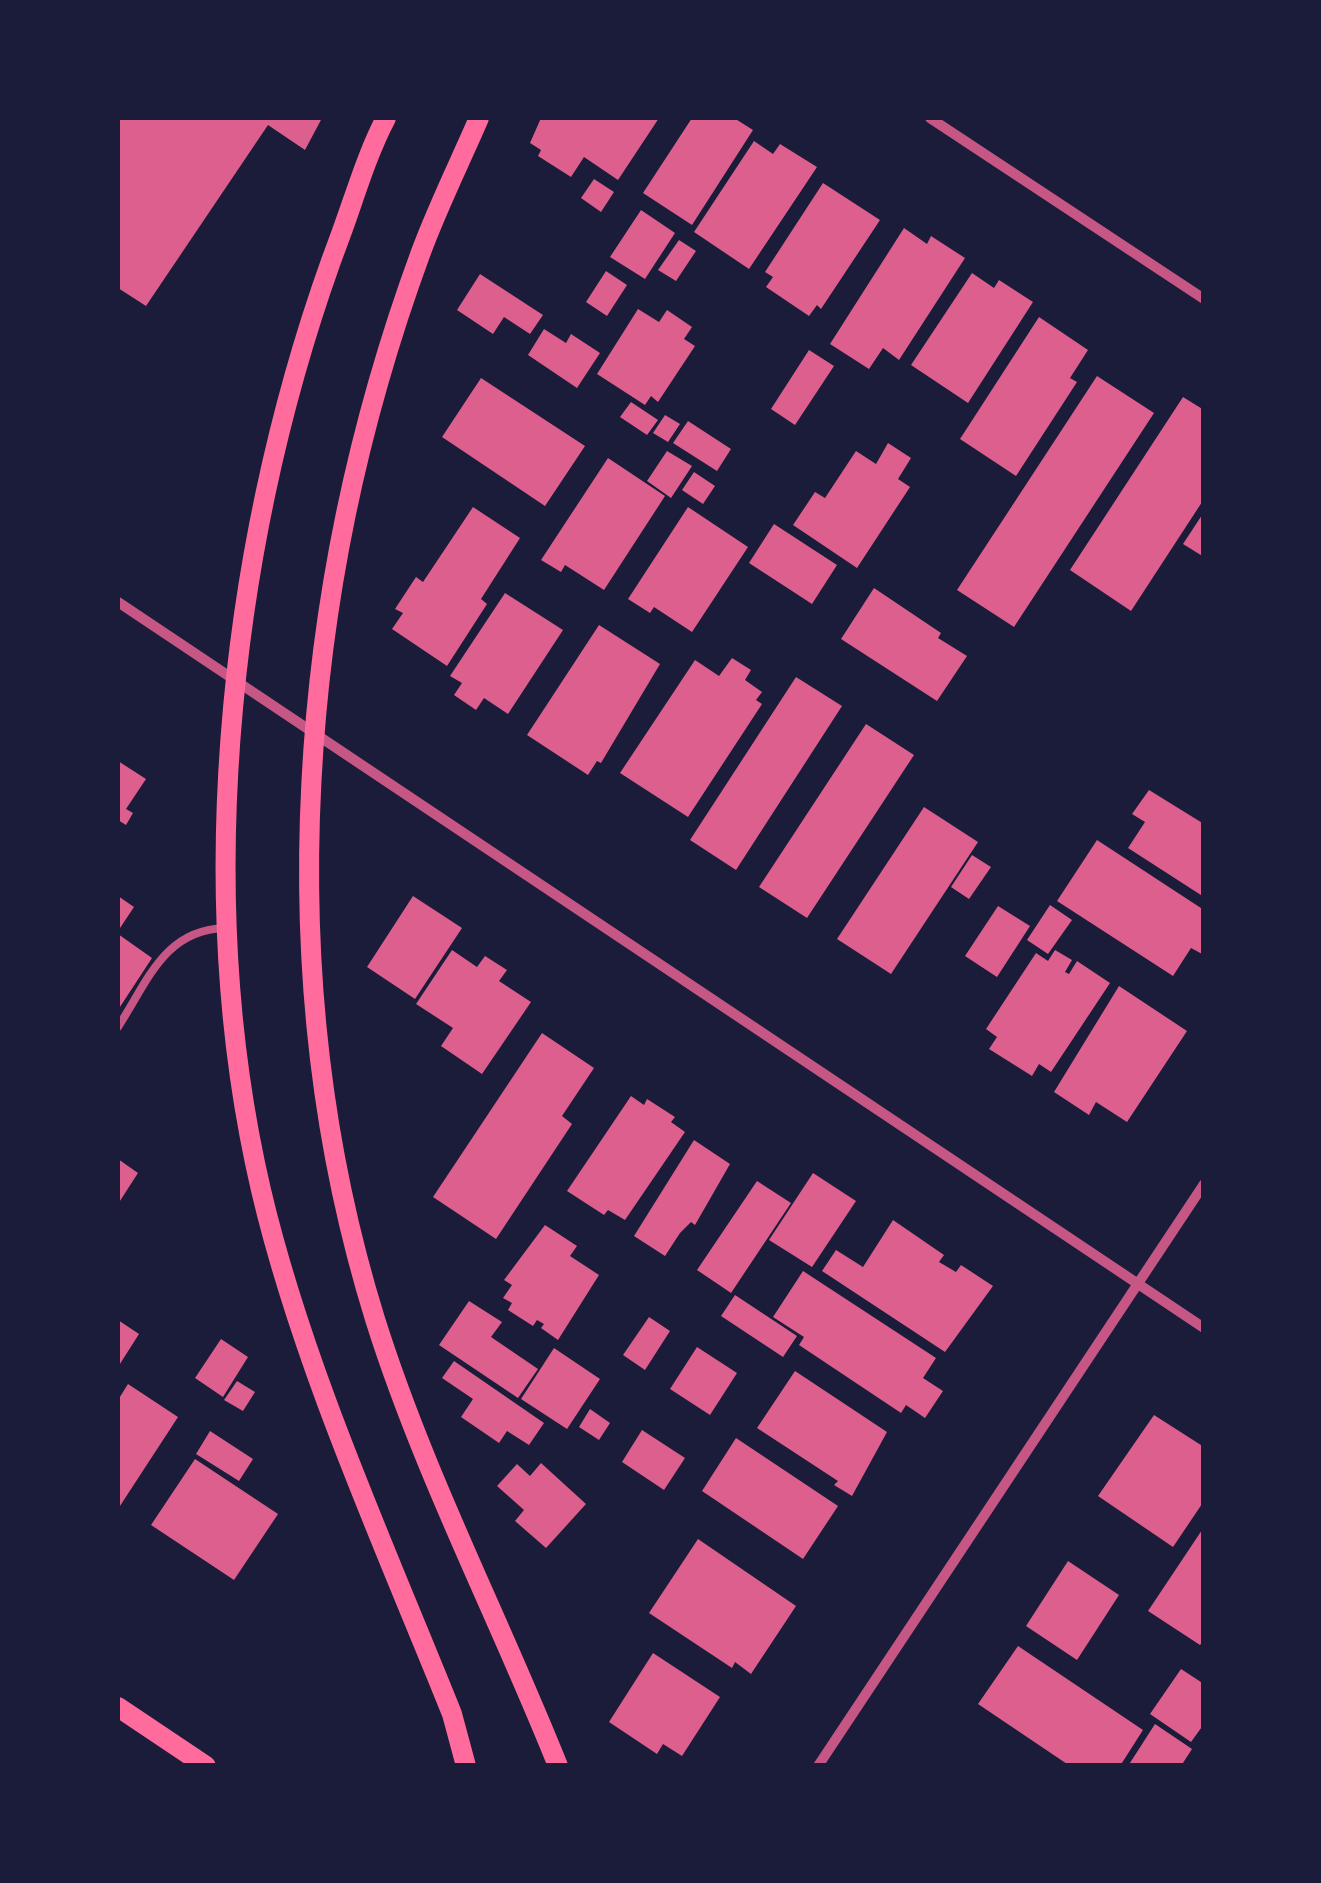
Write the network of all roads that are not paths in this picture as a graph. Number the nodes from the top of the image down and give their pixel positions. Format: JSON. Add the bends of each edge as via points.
{"nodes":[{"id":1,"x":386,"y":118,"type":"edge"},
{"id":2,"x":479,"y":118,"type":"edge"},
{"id":3,"x":930,"y":118,"type":"edge"},
{"id":4,"x":1204,"y":299,"type":"edge"},
{"id":5,"x":118,"y":602,"type":"edge"},
{"id":6,"x":238,"y":682,"type":"junction"},
{"id":7,"x":316,"y":736,"type":"junction"},
{"id":8,"x":230,"y":928,"type":"junction"},
{"id":9,"x":118,"y":1027,"type":"edge"},
{"id":10,"x":1204,"y":1184,"type":"edge"},
{"id":11,"x":1137,"y":1283,"type":"junction"},
{"id":12,"x":1204,"y":1328,"type":"edge"},
{"id":13,"x":118,"y":1707,"type":"edge"},
{"id":14,"x":206,"y":1766,"type":"edge"},
{"id":15,"x":466,"y":1766,"type":"edge"},
{"id":16,"x":558,"y":1766,"type":"edge"},
{"id":17,"x":818,"y":1766,"type":"edge"}],
"edges":[{"from":1,"to":6,"type":"main road","via":[[304,334],[265,486]]},
{"from":2,"to":7,"type":"main road","via":[[422,250],[354,474],[331,584]]},
{"from":3,"to":4,"type":"street"},
{"from":5,"to":6,"type":"street"},
{"from":6,"to":7,"type":"street"},
{"from":6,"to":8,"type":"main road"},
{"from":7,"to":11,"type":"street"},
{"from":7,"to":16,"type":"main road","via":[[310,948],[343,1202],[412,1430]]},
{"from":8,"to":9,"type":"lane","via":[[189,932],[173,944]]},
{"from":8,"to":15,"type":"main road","via":[[231,1021],[262,1192],[332,1412],[452,1714]]},
{"from":10,"to":11,"type":"street"},
{"from":11,"to":12,"type":"street"},
{"from":11,"to":17,"type":"street"},
{"from":13,"to":14,"type":"main road"}]}
